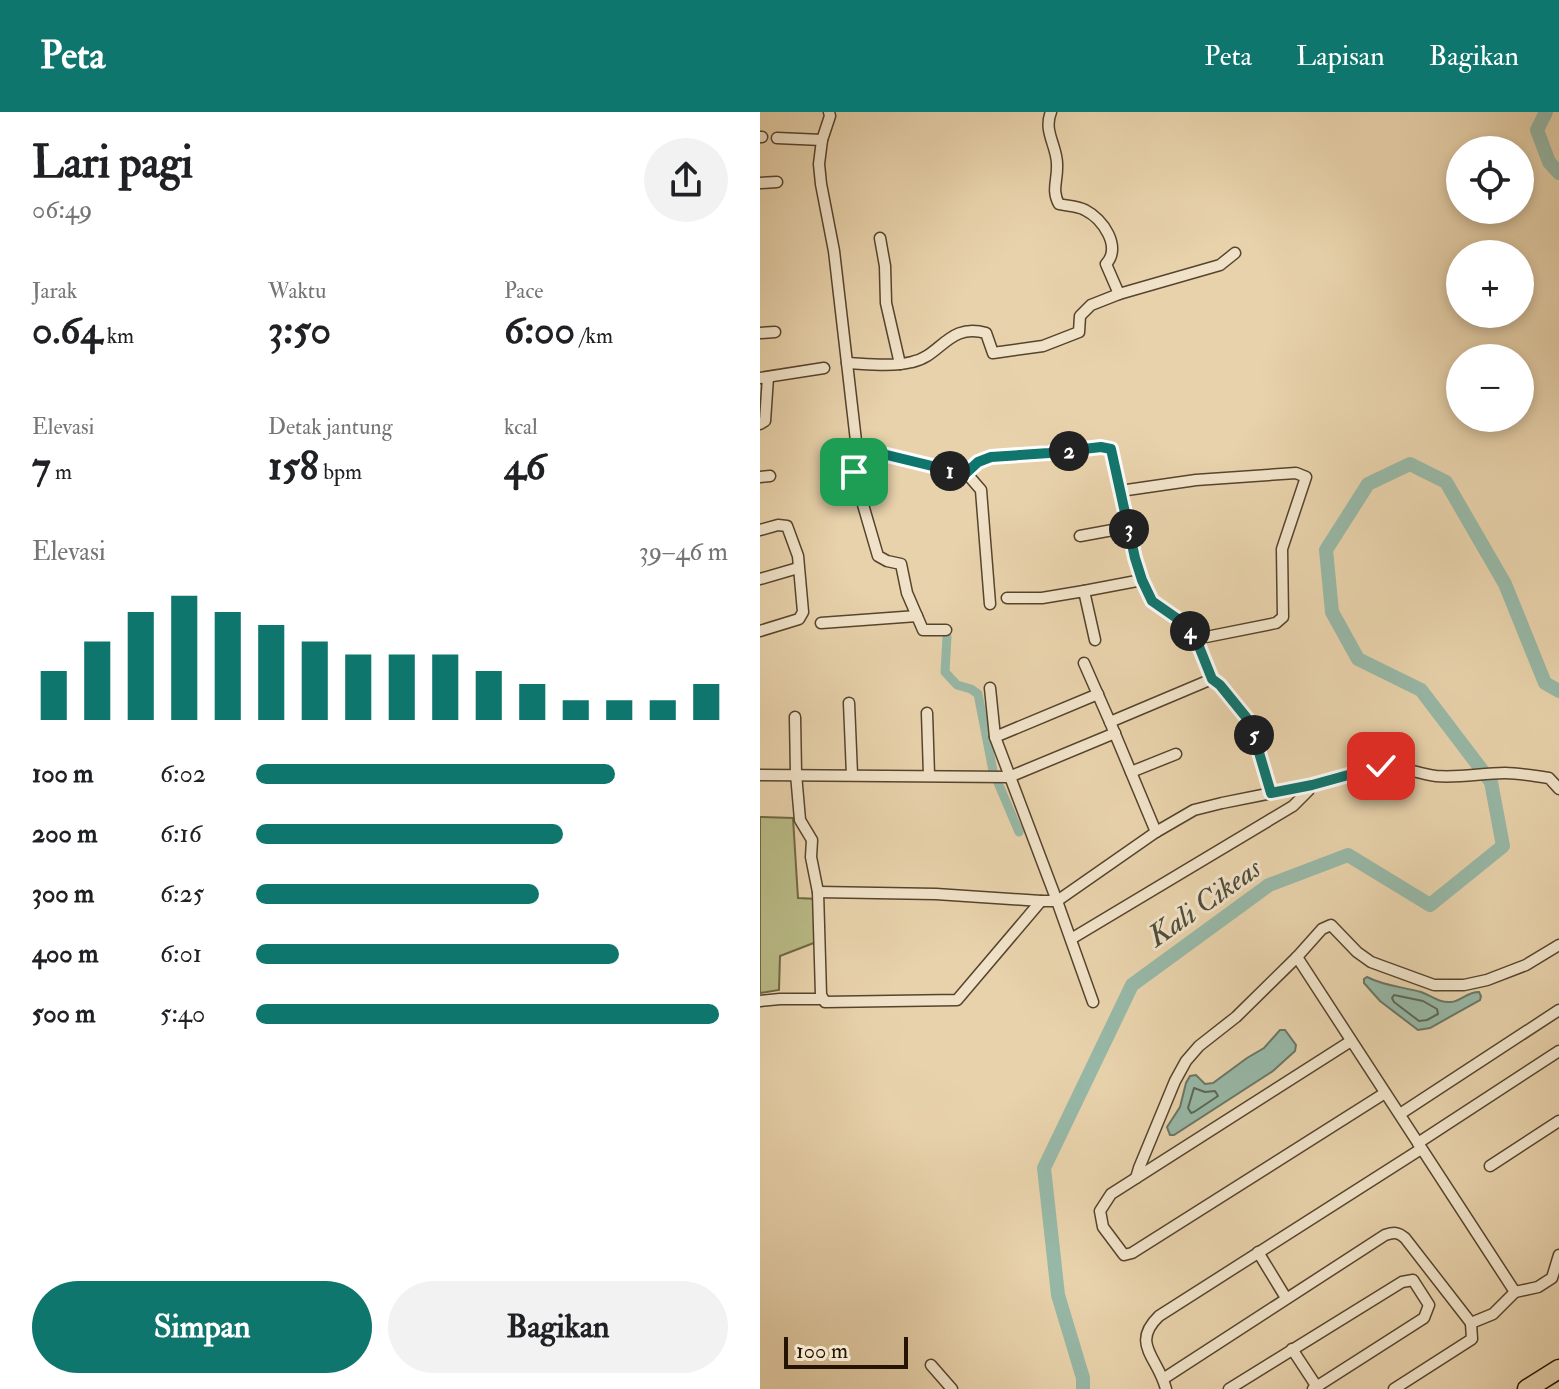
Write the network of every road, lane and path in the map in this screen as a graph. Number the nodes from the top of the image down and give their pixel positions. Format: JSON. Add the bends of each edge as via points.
{"nodes":[{"id":1,"x":829,"y":112,"type":"edge"},
{"id":2,"x":1051,"y":112,"type":"edge"},
{"id":3,"x":777,"y":138,"type":"dead end"},
{"id":4,"x":822,"y":140,"type":"junction"},
{"id":5,"x":777,"y":182,"type":"dead end"},
{"id":6,"x":760,"y":183,"type":"edge"},
{"id":7,"x":880,"y":238,"type":"dead end"},
{"id":8,"x":1235,"y":253,"type":"dead end"},
{"id":9,"x":1119,"y":294,"type":"junction"},
{"id":10,"x":775,"y":332,"type":"dead end"},
{"id":11,"x":760,"y":333,"type":"edge"},
{"id":12,"x":847,"y":363,"type":"junction"},
{"id":13,"x":900,"y":364,"type":"junction"},
{"id":14,"x":824,"y":368,"type":"dead end"},
{"id":15,"x":764,"y":378,"type":"edge"},
{"id":16,"x":760,"y":424,"type":"edge"},
{"id":17,"x":854,"y":447,"type":"junction"},
{"id":18,"x":965,"y":474,"type":"junction"},
{"id":19,"x":1120,"y":491,"type":"junction"},
{"id":20,"x":1129,"y":527,"type":"junction"},
{"id":21,"x":760,"y":530,"type":"edge"},
{"id":22,"x":1080,"y":536,"type":"dead end"},
{"id":23,"x":798,"y":568,"type":"junction"},
{"id":24,"x":760,"y":579,"type":"edge"},
{"id":25,"x":1142,"y":580,"type":"junction"},
{"id":26,"x":1084,"y":591,"type":"junction"},
{"id":27,"x":1007,"y":598,"type":"dead end"},
{"id":28,"x":990,"y":604,"type":"dead end"},
{"id":29,"x":917,"y":616,"type":"junction"},
{"id":30,"x":821,"y":623,"type":"dead end"},
{"id":31,"x":946,"y":630,"type":"dead end"},
{"id":32,"x":760,"y":631,"type":"edge"},
{"id":33,"x":1196,"y":639,"type":"junction"},
{"id":34,"x":1095,"y":640,"type":"dead end"},
{"id":35,"x":1084,"y":663,"type":"dead end"},
{"id":36,"x":1212,"y":679,"type":"junction"},
{"id":37,"x":990,"y":688,"type":"dead end"},
{"id":38,"x":1098,"y":694,"type":"junction"},
{"id":39,"x":849,"y":703,"type":"dead end"},
{"id":40,"x":927,"y":713,"type":"dead end"},
{"id":41,"x":795,"y":717,"type":"dead end"},
{"id":42,"x":1110,"y":722,"type":"junction"},
{"id":43,"x":1115,"y":733,"type":"junction"},
{"id":44,"x":995,"y":737,"type":"junction"},
{"id":45,"x":1176,"y":754,"type":"dead end"},
{"id":46,"x":1131,"y":772,"type":"junction"},
{"id":47,"x":796,"y":774,"type":"junction"},
{"id":48,"x":760,"y":775,"type":"edge"},
{"id":49,"x":852,"y":775,"type":"junction"},
{"id":50,"x":929,"y":775,"type":"junction"},
{"id":51,"x":1001,"y":777,"type":"junction"},
{"id":52,"x":1559,"y":789,"type":"edge"},
{"id":53,"x":1309,"y":790,"type":"dead end"},
{"id":54,"x":1271,"y":793,"type":"junction"},
{"id":55,"x":1156,"y":832,"type":"junction"},
{"id":56,"x":818,"y":892,"type":"junction"},
{"id":57,"x":1041,"y":901,"type":"junction"},
{"id":58,"x":1057,"y":901,"type":"junction"},
{"id":59,"x":1071,"y":939,"type":"junction"},
{"id":60,"x":1559,"y":945,"type":"edge"},
{"id":61,"x":1297,"y":957,"type":"junction"},
{"id":62,"x":823,"y":999,"type":"junction"},
{"id":63,"x":760,"y":1001,"type":"edge"},
{"id":64,"x":1093,"y":1002,"type":"dead end"},
{"id":65,"x":1559,"y":1010,"type":"edge"},
{"id":66,"x":1351,"y":1041,"type":"junction"},
{"id":67,"x":1559,"y":1051,"type":"edge"},
{"id":68,"x":1385,"y":1093,"type":"junction"},
{"id":69,"x":1400,"y":1114,"type":"junction"},
{"id":70,"x":1558,"y":1123,"type":"edge"},
{"id":71,"x":1419,"y":1146,"type":"junction"},
{"id":72,"x":1490,"y":1166,"type":"dead end"},
{"id":73,"x":1136,"y":1178,"type":"junction"},
{"id":74,"x":1258,"y":1252,"type":"junction"},
{"id":75,"x":1559,"y":1255,"type":"edge"},
{"id":76,"x":1515,"y":1292,"type":"junction"},
{"id":77,"x":1286,"y":1298,"type":"junction"},
{"id":78,"x":1471,"y":1323,"type":"junction"},
{"id":79,"x":1292,"y":1349,"type":"junction"},
{"id":80,"x":931,"y":1365,"type":"dead end"},
{"id":81,"x":1559,"y":1370,"type":"edge"},
{"id":82,"x":1164,"y":1384,"type":"edge"},
{"id":83,"x":1315,"y":1388,"type":"edge"},
{"id":84,"x":952,"y":1389,"type":"edge"},
{"id":85,"x":1229,"y":1389,"type":"edge"},
{"id":86,"x":1394,"y":1389,"type":"edge"},
{"id":87,"x":1529,"y":1389,"type":"edge"}],
"edges":[{"from":1,"to":4,"type":"street"},
{"from":2,"to":9,"type":"street","via":[[1047,121],[1058,160],[1056,200],[1086,210],[1107,229],[1113,251],[1106,264]]},
{"from":3,"to":4,"type":"street"},
{"from":4,"to":12,"type":"street","via":[[821,184]]},
{"from":5,"to":6,"type":"street"},
{"from":7,"to":13,"type":"street","via":[[886,303]]},
{"from":8,"to":9,"type":"street","via":[[1220,265]]},
{"from":9,"to":13,"type":"street","via":[[1091,305],[1080,316],[1079,332],[1043,346],[993,353],[986,333],[974,330],[947,338],[925,358]]},
{"from":10,"to":11,"type":"street"},
{"from":12,"to":13,"type":"street"},
{"from":12,"to":17,"type":"street"},
{"from":14,"to":15,"type":"street"},
{"from":15,"to":16,"type":"street","via":[[765,421]]},
{"from":17,"to":18,"type":"street"},
{"from":17,"to":29,"type":"street","via":[[852,467],[878,556],[901,564]]},
{"from":18,"to":19,"type":"street","via":[[991,457],[1101,447],[1111,449]]},
{"from":18,"to":28,"type":"street","via":[[981,490]]},
{"from":19,"to":20,"type":"street"},
{"from":19,"to":33,"type":"street","via":[[1196,480],[1296,473],[1306,477],[1282,549],[1283,617],[1276,623]]},
{"from":20,"to":22,"type":"street"},
{"from":20,"to":25,"type":"street"},
{"from":21,"to":23,"type":"street","via":[[787,526]]},
{"from":23,"to":24,"type":"street"},
{"from":23,"to":32,"type":"street","via":[[803,612],[799,619]]},
{"from":25,"to":26,"type":"street"},
{"from":25,"to":33,"type":"street","via":[[1152,601],[1185,624]]},
{"from":26,"to":27,"type":"street"},
{"from":26,"to":34,"type":"street"},
{"from":29,"to":30,"type":"street"},
{"from":29,"to":31,"type":"street","via":[[923,630]]},
{"from":33,"to":36,"type":"street"},
{"from":35,"to":38,"type":"street"},
{"from":36,"to":42,"type":"street"},
{"from":36,"to":54,"type":"street","via":[[1250,722]]},
{"from":37,"to":44,"type":"street"},
{"from":38,"to":42,"type":"street"},
{"from":38,"to":44,"type":"street"},
{"from":39,"to":49,"type":"street"},
{"from":40,"to":50,"type":"street"},
{"from":41,"to":47,"type":"street"},
{"from":42,"to":43,"type":"street"},
{"from":43,"to":46,"type":"street"},
{"from":43,"to":51,"type":"street"},
{"from":44,"to":51,"type":"street"},
{"from":45,"to":46,"type":"street"},
{"from":46,"to":55,"type":"street"},
{"from":47,"to":48,"type":"street"},
{"from":47,"to":49,"type":"street"},
{"from":47,"to":56,"type":"street","via":[[800,820],[812,840]]},
{"from":49,"to":50,"type":"street"},
{"from":50,"to":51,"type":"street"},
{"from":51,"to":58,"type":"street"},
{"from":52,"to":54,"type":"street","via":[[1549,778],[1506,773],[1452,777],[1381,766]]},
{"from":53,"to":59,"type":"street","via":[[1293,806]]},
{"from":54,"to":55,"type":"street","via":[[1194,810]]},
{"from":55,"to":58,"type":"street"},
{"from":56,"to":57,"type":"street"},
{"from":56,"to":62,"type":"street"},
{"from":57,"to":58,"type":"street"},
{"from":57,"to":62,"type":"street","via":[[957,1000]]},
{"from":58,"to":59,"type":"street"},
{"from":59,"to":64,"type":"street"},
{"from":60,"to":61,"type":"street","via":[[1526,965],[1464,985],[1434,985],[1371,962],[1331,925]]},
{"from":61,"to":66,"type":"street"},
{"from":61,"to":73,"type":"street","via":[[1186,1061]]},
{"from":62,"to":63,"type":"street"},
{"from":65,"to":69,"type":"street"},
{"from":66,"to":68,"type":"street"},
{"from":66,"to":73,"type":"street"},
{"from":67,"to":71,"type":"street"},
{"from":68,"to":69,"type":"street"},
{"from":68,"to":73,"type":"street","via":[[1124,1255],[1103,1227],[1100,1211],[1111,1194]]},
{"from":69,"to":71,"type":"street"},
{"from":70,"to":72,"type":"street"},
{"from":71,"to":74,"type":"street"},
{"from":71,"to":76,"type":"street"},
{"from":74,"to":77,"type":"street"},
{"from":74,"to":82,"type":"street","via":[[1151,1323],[1145,1341]]},
{"from":75,"to":76,"type":"street","via":[[1552,1278]]},
{"from":76,"to":78,"type":"street","via":[[1493,1314]]},
{"from":77,"to":78,"type":"street","via":[[1396,1233]]},
{"from":77,"to":82,"type":"street"},
{"from":78,"to":86,"type":"street","via":[[1472,1339]]},
{"from":79,"to":83,"type":"street"},
{"from":79,"to":83,"type":"street","via":[[1402,1282],[1413,1280],[1429,1305],[1424,1318]]},
{"from":79,"to":85,"type":"street"},
{"from":80,"to":84,"type":"street"},
{"from":81,"to":87,"type":"highway"}]}
